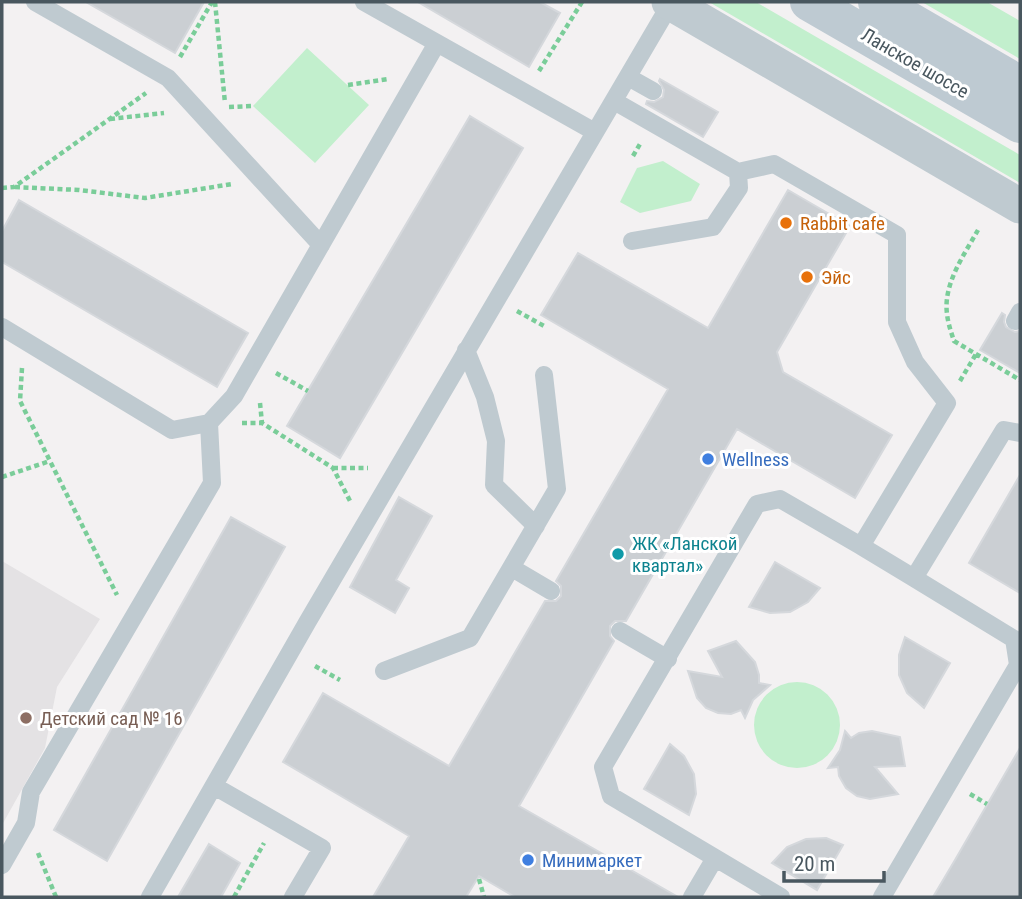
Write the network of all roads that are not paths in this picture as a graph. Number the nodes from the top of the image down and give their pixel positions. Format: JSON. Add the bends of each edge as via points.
{"nodes":[{"id":1,"x":36,"y":2,"type":"edge"},
{"id":2,"x":364,"y":2,"type":"edge"},
{"id":3,"x":670,"y":2,"type":"edge"},
{"id":4,"x":809,"y":2,"type":"edge"},
{"id":5,"x":877,"y":2,"type":"edge"},
{"id":6,"x":437,"y":43,"type":"junction"},
{"id":7,"x":628,"y":77,"type":"junction"},
{"id":8,"x":1020,"y":85,"type":"edge"},
{"id":9,"x":653,"y":92,"type":"dead end"},
{"id":10,"x":614,"y":101,"type":"junction"},
{"id":11,"x":1020,"y":124,"type":"edge"},
{"id":12,"x":595,"y":132,"type":"junction"},
{"id":13,"x":738,"y":172,"type":"junction"},
{"id":14,"x":1020,"y":206,"type":"edge"},
{"id":15,"x":632,"y":241,"type":"dead end"},
{"id":16,"x":321,"y":245,"type":"junction"},
{"id":17,"x":3,"y":331,"type":"edge"},
{"id":18,"x":466,"y":351,"type":"junction"},
{"id":19,"x":544,"y":375,"type":"dead end"},
{"id":20,"x":209,"y":423,"type":"junction"},
{"id":21,"x":1020,"y":433,"type":"edge"},
{"id":22,"x":536,"y":526,"type":"junction"},
{"id":23,"x":861,"y":546,"type":"junction"},
{"id":24,"x":512,"y":568,"type":"junction"},
{"id":25,"x":914,"y":578,"type":"junction"},
{"id":26,"x":551,"y":591,"type":"dead end"},
{"id":27,"x":620,"y":631,"type":"dead end"},
{"id":28,"x":668,"y":659,"type":"junction"},
{"id":29,"x":384,"y":671,"type":"dead end"},
{"id":30,"x":214,"y":786,"type":"junction"},
{"id":31,"x":715,"y":858,"type":"junction"},
{"id":32,"x":2,"y":865,"type":"edge"},
{"id":33,"x":150,"y":897,"type":"edge"},
{"id":34,"x":293,"y":897,"type":"edge"},
{"id":35,"x":692,"y":897,"type":"edge"},
{"id":36,"x":781,"y":897,"type":"edge"},
{"id":37,"x":882,"y":897,"type":"edge"}],
"edges":[{"from":1,"to":16,"type":"lane","via":[[167,78]]},
{"from":2,"to":6,"type":"lane"},
{"from":3,"to":7,"type":"lane"},
{"from":3,"to":14,"type":"street"},
{"from":4,"to":11,"type":"main road","name":"Ланское шоссе"},
{"from":5,"to":8,"type":"main road","name":"Ланское шоссе"},
{"from":6,"to":12,"type":"lane"},
{"from":6,"to":16,"type":"lane"},
{"from":7,"to":9,"type":"lane"},
{"from":7,"to":10,"type":"lane"},
{"from":10,"to":12,"type":"lane"},
{"from":10,"to":13,"type":"lane"},
{"from":12,"to":18,"type":"lane"},
{"from":13,"to":15,"type":"lane","via":[[739,188],[713,227]]},
{"from":13,"to":23,"type":"lane","via":[[774,164],[897,235],[897,322],[915,362],[947,403]]},
{"from":16,"to":20,"type":"lane","via":[[234,396]]},
{"from":17,"to":20,"type":"lane","via":[[172,430]]},
{"from":18,"to":22,"type":"lane","via":[[496,441],[494,485]]},
{"from":18,"to":30,"type":"lane","via":[[363,526],[349,570]]},
{"from":19,"to":22,"type":"lane","via":[[557,489]]},
{"from":20,"to":32,"type":"lane","via":[[212,483],[31,792],[26,823]]},
{"from":21,"to":25,"type":"lane","via":[[1004,430]]},
{"from":22,"to":24,"type":"lane"},
{"from":23,"to":25,"type":"lane"},
{"from":23,"to":28,"type":"lane","via":[[780,499],[757,504]]},
{"from":24,"to":26,"type":"lane"},
{"from":24,"to":29,"type":"lane","via":[[470,638]]},
{"from":25,"to":37,"type":"lane","via":[[1014,639],[1018,665]]},
{"from":27,"to":28,"type":"lane"},
{"from":28,"to":31,"type":"lane","via":[[603,767],[611,796]]},
{"from":30,"to":33,"type":"lane"},
{"from":30,"to":34,"type":"lane","via":[[322,848]]},
{"from":31,"to":35,"type":"lane"},
{"from":31,"to":36,"type":"lane"}]}
